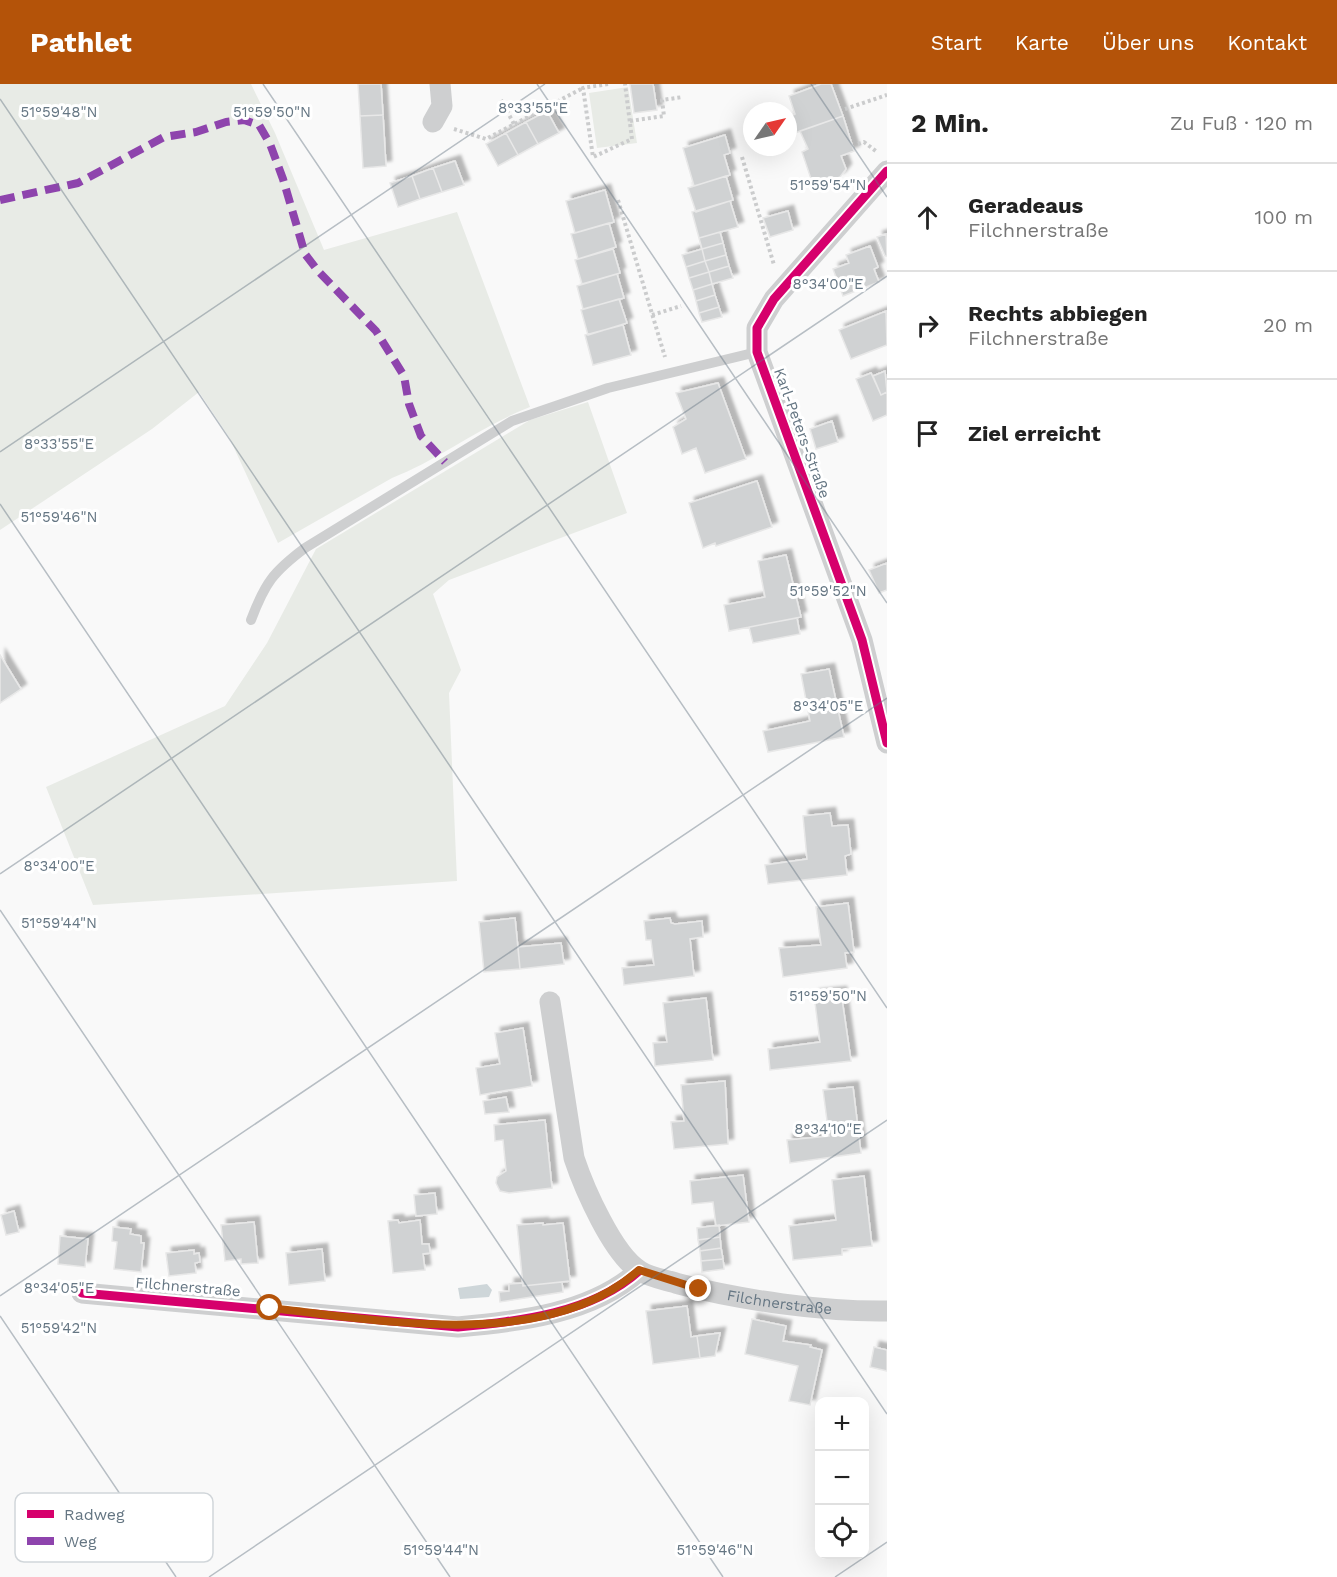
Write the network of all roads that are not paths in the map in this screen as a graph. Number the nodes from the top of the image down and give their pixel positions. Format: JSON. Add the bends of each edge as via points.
{"nodes":[{"id":1,"x":440,"y":84,"type":"edge"},
{"id":2,"x":433,"y":122,"type":"dead end"},
{"id":3,"x":883,"y":163,"type":"edge"},
{"id":4,"x":757,"y":352,"type":"junction"},
{"id":5,"x":251,"y":620,"type":"dead end"},
{"id":6,"x":887,"y":743,"type":"edge"},
{"id":7,"x":550,"y":1002,"type":"dead end"},
{"id":8,"x":639,"y":1270,"type":"junction"},
{"id":9,"x":82,"y":1293,"type":"dead end"},
{"id":10,"x":887,"y":1311,"type":"edge"}],
"edges":[{"from":1,"to":2,"type":"street","via":[[442,106]]},
{"from":3,"to":4,"type":"street","name":"Karl-Peters-Straße","via":[[782,289],[757,328]]},
{"from":4,"to":5,"type":"lane","via":[[608,388],[512,421],[281,566],[264,587]]},
{"from":4,"to":6,"type":"street","name":"Karl-Peters-Straße","via":[[862,640]]},
{"from":7,"to":8,"type":"street","via":[[580,1178],[610,1234]]},
{"from":8,"to":9,"type":"street","name":"Filchnerstraße","via":[[602,1296],[573,1307],[500,1323],[458,1327]]},
{"from":8,"to":10,"type":"street","name":"Filchnerstraße","via":[[699,1289],[734,1295],[844,1310]]}]}
